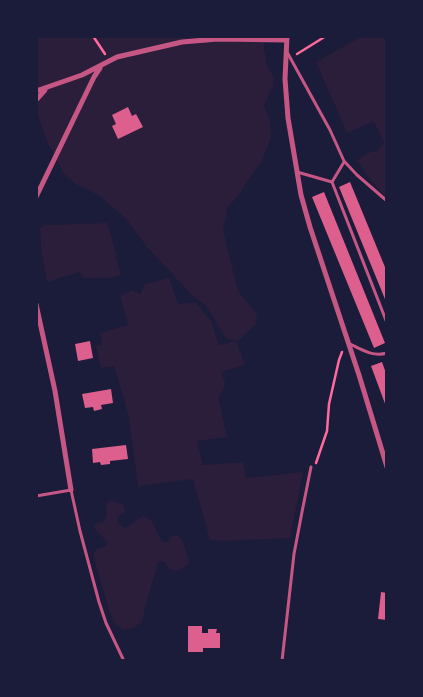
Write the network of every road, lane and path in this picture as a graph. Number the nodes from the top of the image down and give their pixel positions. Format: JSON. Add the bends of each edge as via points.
{"nodes":[{"id":1,"x":93,"y":36,"type":"edge"},
{"id":2,"x":326,"y":36,"type":"edge"},
{"id":3,"x":288,"y":38,"type":"edge"},
{"id":4,"x":287,"y":52,"type":"junction"},
{"id":5,"x":291,"y":59,"type":"junction"},
{"id":6,"x":109,"y":60,"type":"junction"},
{"id":7,"x":103,"y":65,"type":"junction"},
{"id":8,"x":49,"y":87,"type":"junction"},
{"id":9,"x":36,"y":91,"type":"edge"},
{"id":10,"x":36,"y":100,"type":"edge"},
{"id":11,"x":344,"y":161,"type":"junction"},
{"id":12,"x":297,"y":172,"type":"junction"},
{"id":13,"x":332,"y":182,"type":"junction"},
{"id":14,"x":36,"y":197,"type":"edge"},
{"id":15,"x":387,"y":201,"type":"edge"},
{"id":16,"x":36,"y":304,"type":"edge"},
{"id":17,"x":387,"y":323,"type":"edge"},
{"id":18,"x":348,"y":343,"type":"junction"},
{"id":19,"x":387,"y":353,"type":"edge"},
{"id":20,"x":387,"y":467,"type":"edge"},
{"id":21,"x":311,"y":468,"type":"joint"},
{"id":22,"x":71,"y":490,"type":"junction"},
{"id":23,"x":36,"y":496,"type":"edge"},
{"id":24,"x":124,"y":661,"type":"edge"},
{"id":25,"x":282,"y":661,"type":"edge"}],
"edges":[{"from":1,"to":6,"type":"path"},
{"from":2,"to":5,"type":"path"},
{"from":3,"to":4,"type":"street"},
{"from":3,"to":6,"type":"street","via":[[193,40]]},
{"from":4,"to":5,"type":"lane"},
{"from":4,"to":12,"type":"street","via":[[288,118]]},
{"from":5,"to":11,"type":"lane"},
{"from":6,"to":7,"type":"street"},
{"from":7,"to":8,"type":"street"},
{"from":7,"to":14,"type":"street","via":[[94,77]]},
{"from":8,"to":9,"type":"street"},
{"from":8,"to":10,"type":"street"},
{"from":11,"to":13,"type":"lane"},
{"from":11,"to":15,"type":"lane"},
{"from":12,"to":13,"type":"lane"},
{"from":12,"to":18,"type":"street","via":[[304,209]]},
{"from":13,"to":17,"type":"lane"},
{"from":16,"to":22,"type":"street","via":[[55,391]]},
{"from":18,"to":19,"type":"lane","via":[[371,354]]},
{"from":18,"to":20,"type":"street"},
{"from":18,"to":21,"type":"path","via":[[339,360],[329,404],[328,431],[317,462]]},
{"from":21,"to":25,"type":"lane","via":[[294,554]]},
{"from":22,"to":23,"type":"lane"},
{"from":22,"to":24,"type":"lane","via":[[99,602]]}]}
